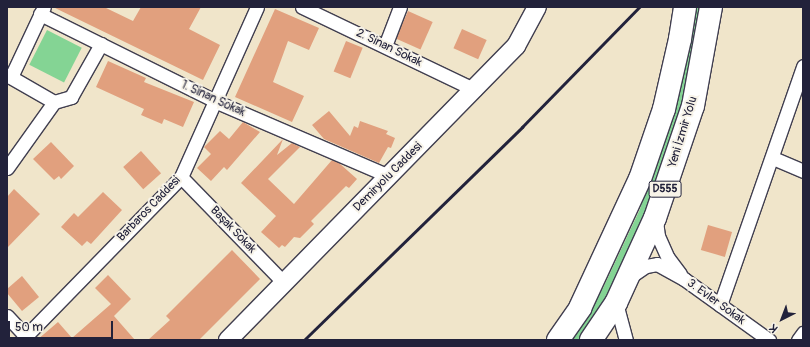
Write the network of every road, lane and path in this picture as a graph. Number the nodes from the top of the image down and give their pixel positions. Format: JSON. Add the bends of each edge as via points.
{"nodes":[{"id":1,"x":257,"y":7,"type":"edge"},
{"id":2,"x":302,"y":7,"type":"edge"},
{"id":3,"x":400,"y":7,"type":"edge"},
{"id":4,"x":537,"y":7,"type":"edge"},
{"id":5,"x":685,"y":7,"type":"edge"},
{"id":6,"x":42,"y":11,"type":"edge"},
{"id":7,"x":709,"y":16,"type":"edge"},
{"id":8,"x":101,"y":44,"type":"junction"},
{"id":9,"x":384,"y":46,"type":"junction"},
{"id":10,"x":803,"y":66,"type":"edge"},
{"id":11,"x":9,"y":76,"type":"edge"},
{"id":12,"x":475,"y":90,"type":"junction"},
{"id":13,"x":800,"y":91,"type":"edge"},
{"id":14,"x":54,"y":102,"type":"junction"},
{"id":15,"x":216,"y":102,"type":"junction"},
{"id":16,"x":773,"y":158,"type":"junction"},
{"id":17,"x":7,"y":168,"type":"edge"},
{"id":18,"x":803,"y":171,"type":"edge"},
{"id":19,"x":389,"y":176,"type":"junction"},
{"id":20,"x":181,"y":177,"type":"junction"},
{"id":21,"x":655,"y":218,"type":"junction"},
{"id":22,"x":628,"y":278,"type":"junction"},
{"id":23,"x":684,"y":279,"type":"junction"},
{"id":24,"x":284,"y":283,"type":"junction"},
{"id":25,"x":616,"y":303,"type":"junction"},
{"id":26,"x":720,"y":305,"type":"junction"},
{"id":27,"x":7,"y":316,"type":"edge"},
{"id":28,"x":803,"y":334,"type":"edge"},
{"id":29,"x":26,"y":339,"type":"edge"},
{"id":30,"x":228,"y":340,"type":"edge"},
{"id":31,"x":558,"y":340,"type":"edge"},
{"id":32,"x":591,"y":340,"type":"edge"},
{"id":33,"x":626,"y":340,"type":"edge"},
{"id":34,"x":769,"y":340,"type":"edge"},
{"id":35,"x":798,"y":340,"type":"edge"}],
"edges":[{"from":1,"to":15,"type":"street","name":"Barbaros Caddesi"},
{"from":2,"to":9,"type":"street","name":"2. Sinan Sokak"},
{"from":3,"to":9,"type":"street"},
{"from":4,"to":12,"type":"main road","name":"Demiryolu Caddesi","via":[[516,46]]},
{"from":5,"to":31,"type":"highway","number":"D555","via":[[664,109],[640,179],[580,308]]},
{"from":6,"to":8,"type":"street","name":"1. Sinan Sokak"},
{"from":6,"to":11,"type":"street"},
{"from":7,"to":21,"type":"highway","name":"Yeni İzmir Yolu","number":"D555","via":[[693,106]]},
{"from":8,"to":14,"type":"street","via":[[71,96]]},
{"from":8,"to":15,"type":"street","name":"1. Sinan Sokak"},
{"from":9,"to":12,"type":"street","name":"2. Sinan Sokak"},
{"from":10,"to":13,"type":"street"},
{"from":11,"to":14,"type":"street"},
{"from":12,"to":19,"type":"main road","name":"Demiryolu Caddesi"},
{"from":13,"to":16,"type":"street"},
{"from":14,"to":17,"type":"street"},
{"from":15,"to":19,"type":"street","name":"1. Sinan Sokak"},
{"from":15,"to":20,"type":"street","name":"Barbaros Caddesi"},
{"from":16,"to":18,"type":"street"},
{"from":16,"to":26,"type":"street"},
{"from":19,"to":24,"type":"main road","name":"Demiryolu Caddesi"},
{"from":20,"to":24,"type":"street","name":"Başak Sokak"},
{"from":20,"to":29,"type":"street","name":"Barbaros Caddesi"},
{"from":21,"to":22,"type":"highway","name":"Yeni İzmir Yolu","number":"D555"},
{"from":21,"to":23,"type":"street","via":[[658,236],[668,258]]},
{"from":22,"to":23,"type":"street","via":[[646,266],[658,264]]},
{"from":22,"to":25,"type":"highway","name":"Yeni İzmir Yolu","number":"D555"},
{"from":23,"to":26,"type":"street","name":"3. Evler Sokak"},
{"from":24,"to":30,"type":"main road","name":"Demiryolu Caddesi"},
{"from":25,"to":32,"type":"highway","name":"Yeni İzmir Yolu","number":"D555"},
{"from":25,"to":33,"type":"street"},
{"from":26,"to":34,"type":"street","name":"3. Evler Sokak"},
{"from":27,"to":29,"type":"street"},
{"from":28,"to":35,"type":"street"}]}
